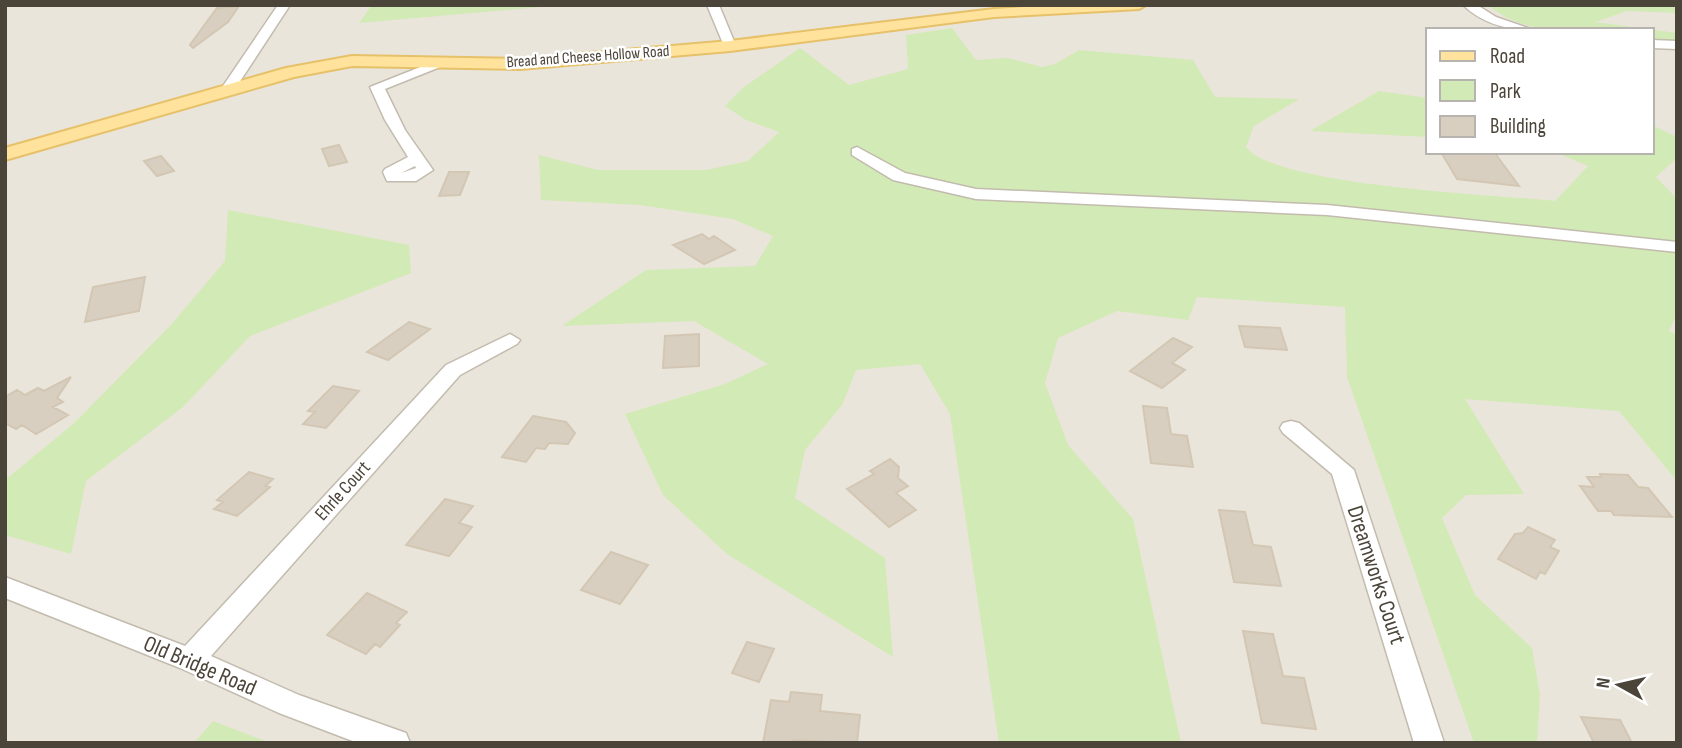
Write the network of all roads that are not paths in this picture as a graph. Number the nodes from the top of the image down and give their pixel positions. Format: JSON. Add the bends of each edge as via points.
{"nodes":[{"id":1,"x":284,"y":5,"type":"edge"},
{"id":2,"x":713,"y":5,"type":"edge"},
{"id":3,"x":1139,"y":5,"type":"edge"},
{"id":4,"x":1469,"y":5,"type":"edge"},
{"id":5,"x":1011,"y":9,"type":"edge"},
{"id":6,"x":1521,"y":28,"type":"edge"},
{"id":7,"x":1654,"y":44,"type":"edge"},
{"id":8,"x":1677,"y":45,"type":"edge"},
{"id":9,"x":730,"y":47,"type":"junction"},
{"id":10,"x":448,"y":61,"type":"junction"},
{"id":11,"x":228,"y":89,"type":"junction"},
{"id":12,"x":857,"y":152,"type":"dead end"},
{"id":13,"x":5,"y":154,"type":"edge"},
{"id":14,"x":417,"y":159,"type":"dead end"},
{"id":15,"x":1677,"y":247,"type":"edge"},
{"id":16,"x":510,"y":340,"type":"dead end"},
{"id":17,"x":1291,"y":428,"type":"dead end"},
{"id":18,"x":5,"y":587,"type":"edge"},
{"id":19,"x":190,"y":660,"type":"junction"},
{"id":20,"x":395,"y":743,"type":"edge"},
{"id":21,"x":1429,"y":743,"type":"edge"}],
"edges":[{"from":1,"to":11,"type":"street"},
{"from":2,"to":9,"type":"street"},
{"from":3,"to":5,"type":"main road","name":"Bread and Cheese Hollow Road"},
{"from":4,"to":6,"type":"street","via":[[1492,20]]},
{"from":5,"to":9,"type":"main road","name":"Bread and Cheese Hollow Road"},
{"from":7,"to":8,"type":"street"},
{"from":9,"to":10,"type":"main road","name":"Bread and Cheese Hollow Road","via":[[520,64]]},
{"from":10,"to":11,"type":"main road","name":"Bread and Cheese Hollow Road","via":[[352,61]]},
{"from":10,"to":14,"type":"street","via":[[377,87],[391,123]]},
{"from":11,"to":13,"type":"main road","name":"Bread and Cheese Hollow Road"},
{"from":12,"to":15,"type":"street","via":[[880,171],[922,185],[976,194],[1327,210]]},
{"from":16,"to":19,"type":"street","name":"Ehrle Court","via":[[453,370]]},
{"from":17,"to":21,"type":"street","name":"Dreamworks Court","via":[[1342,470]]},
{"from":18,"to":19,"type":"street","name":"Old Bridge Road"},
{"from":19,"to":20,"type":"street","name":"Old Bridge Road","via":[[289,704]]}]}
